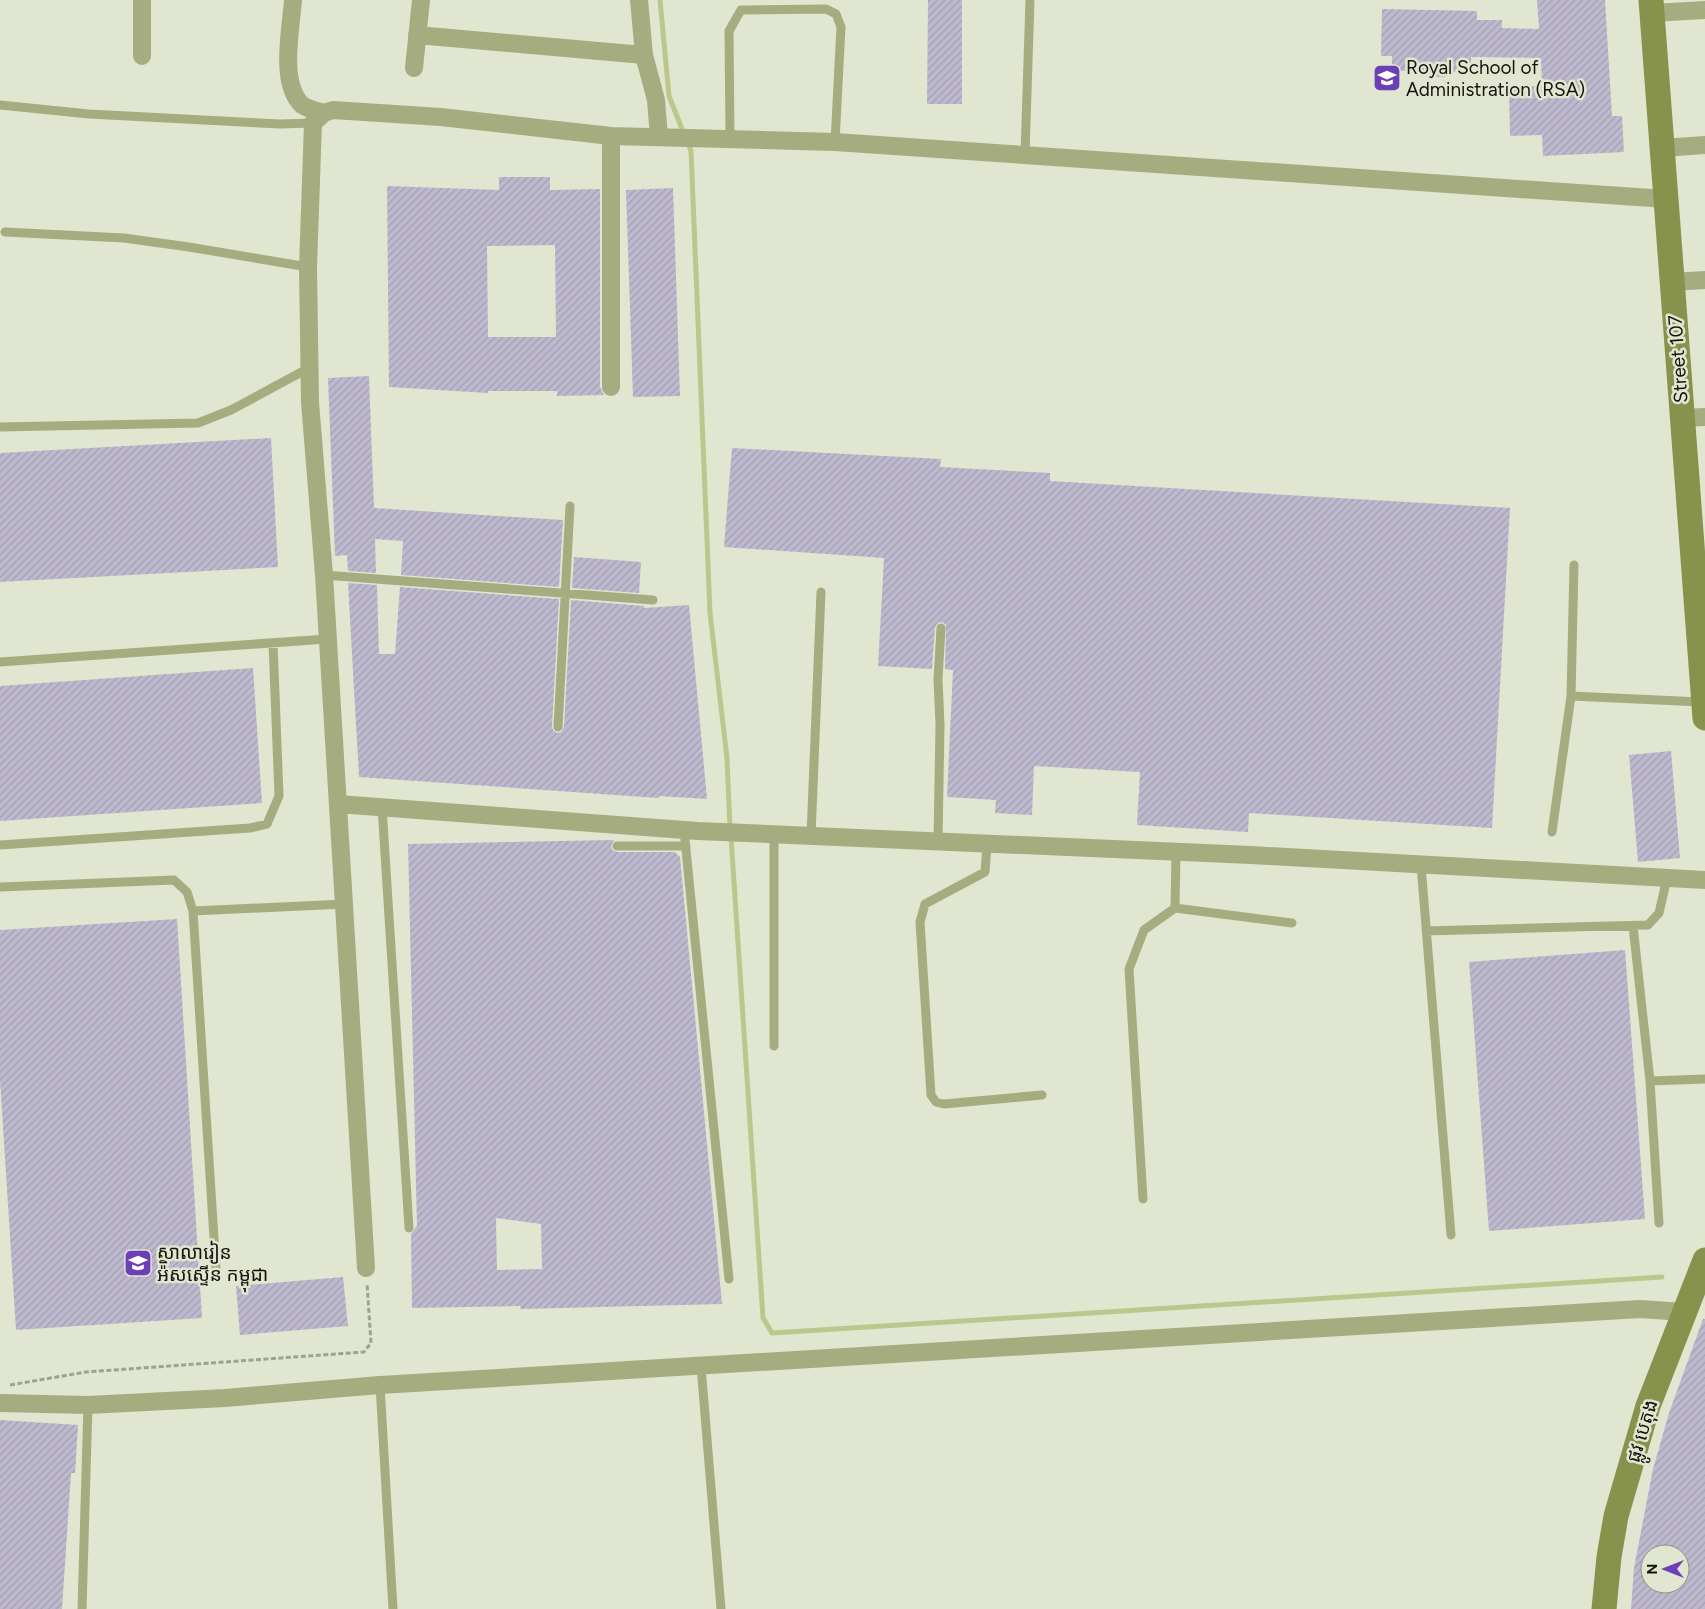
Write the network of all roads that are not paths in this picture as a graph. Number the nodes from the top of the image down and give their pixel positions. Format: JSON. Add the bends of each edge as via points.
{"nodes":[{"id":1,"x":142,"y":0,"type":"edge"},
{"id":2,"x":293,"y":0,"type":"edge"},
{"id":3,"x":421,"y":0,"type":"edge"},
{"id":4,"x":639,"y":0,"type":"edge"},
{"id":5,"x":1030,"y":0,"type":"edge"},
{"id":6,"x":1652,"y":7,"type":"edge"},
{"id":7,"x":1705,"y":10,"type":"edge"},
{"id":8,"x":417,"y":35,"type":"junction"},
{"id":9,"x":644,"y":55,"type":"junction"},
{"id":10,"x":142,"y":56,"type":"dead end"},
{"id":11,"x":414,"y":68,"type":"dead end"},
{"id":12,"x":0,"y":105,"type":"edge"},
{"id":13,"x":318,"y":118,"type":"junction"},
{"id":14,"x":611,"y":136,"type":"junction"},
{"id":15,"x":664,"y":138,"type":"junction"},
{"id":16,"x":730,"y":139,"type":"junction"},
{"id":17,"x":835,"y":142,"type":"junction"},
{"id":18,"x":1705,"y":145,"type":"edge"},
{"id":19,"x":1662,"y":148,"type":"junction"},
{"id":20,"x":1024,"y":154,"type":"junction"},
{"id":21,"x":1666,"y":200,"type":"junction"},
{"id":22,"x":5,"y":232,"type":"dead end"},
{"id":23,"x":308,"y":267,"type":"junction"},
{"id":24,"x":1705,"y":280,"type":"edge"},
{"id":25,"x":1672,"y":282,"type":"junction"},
{"id":26,"x":309,"y":368,"type":"junction"},
{"id":27,"x":612,"y":387,"type":"dead end"},
{"id":28,"x":1694,"y":418,"type":"edge"},
{"id":29,"x":0,"y":428,"type":"edge"},
{"id":30,"x":570,"y":506,"type":"dead end"},
{"id":31,"x":1698,"y":544,"type":"edge"},
{"id":32,"x":1574,"y":565,"type":"dead end"},
{"id":33,"x":324,"y":575,"type":"junction"},
{"id":34,"x":821,"y":592,"type":"dead end"},
{"id":35,"x":564,"y":593,"type":"junction"},
{"id":36,"x":653,"y":600,"type":"dead end"},
{"id":37,"x":941,"y":628,"type":"dead end"},
{"id":38,"x":327,"y":639,"type":"junction"},
{"id":39,"x":273,"y":643,"type":"junction"},
{"id":40,"x":0,"y":662,"type":"edge"},
{"id":41,"x":1571,"y":696,"type":"junction"},
{"id":42,"x":1704,"y":696,"type":"edge"},
{"id":43,"x":558,"y":727,"type":"dead end"},
{"id":44,"x":338,"y":804,"type":"junction"},
{"id":45,"x":382,"y":807,"type":"junction"},
{"id":46,"x":1552,"y":832,"type":"dead end"},
{"id":47,"x":768,"y":834,"type":"junction"},
{"id":48,"x":689,"y":836,"type":"junction"},
{"id":49,"x":811,"y":836,"type":"junction"},
{"id":50,"x":938,"y":842,"type":"junction"},
{"id":51,"x":0,"y":844,"type":"edge"},
{"id":52,"x":987,"y":844,"type":"junction"},
{"id":53,"x":617,"y":846,"type":"dead end"},
{"id":54,"x":1176,"y":852,"type":"junction"},
{"id":55,"x":1421,"y":865,"type":"junction"},
{"id":56,"x":1667,"y":878,"type":"junction"},
{"id":57,"x":1705,"y":880,"type":"edge"},
{"id":58,"x":0,"y":887,"type":"edge"},
{"id":59,"x":345,"y":904,"type":"junction"},
{"id":60,"x":1175,"y":908,"type":"junction"},
{"id":61,"x":193,"y":911,"type":"junction"},
{"id":62,"x":1292,"y":922,"type":"dead end"},
{"id":63,"x":1633,"y":926,"type":"junction"},
{"id":64,"x":1426,"y":930,"type":"junction"},
{"id":65,"x":774,"y":1046,"type":"dead end"},
{"id":66,"x":1705,"y":1079,"type":"edge"},
{"id":67,"x":1650,"y":1082,"type":"junction"},
{"id":68,"x":1042,"y":1095,"type":"dead end"},
{"id":69,"x":1143,"y":1199,"type":"dead end"},
{"id":70,"x":1659,"y":1223,"type":"dead end"},
{"id":71,"x":409,"y":1228,"type":"dead end"},
{"id":72,"x":1450,"y":1235,"type":"dead end"},
{"id":73,"x":1705,"y":1260,"type":"edge"},
{"id":74,"x":366,"y":1268,"type":"road end"},
{"id":75,"x":216,"y":1269,"type":"dead end"},
{"id":76,"x":729,"y":1279,"type":"dead end"},
{"id":77,"x":1684,"y":1312,"type":"junction"},
{"id":78,"x":701,"y":1366,"type":"junction"},
{"id":79,"x":380,"y":1385,"type":"junction"},
{"id":80,"x":0,"y":1403,"type":"edge"},
{"id":81,"x":88,"y":1405,"type":"junction"},
{"id":82,"x":82,"y":1609,"type":"edge"},
{"id":83,"x":393,"y":1609,"type":"edge"},
{"id":84,"x":721,"y":1609,"type":"edge"},
{"id":85,"x":1604,"y":1609,"type":"edge"}],
"edges":[{"from":1,"to":10,"type":"street"},
{"from":2,"to":13,"type":"street","via":[[288,74],[298,100]]},
{"from":3,"to":8,"type":"street"},
{"from":4,"to":9,"type":"street"},
{"from":5,"to":20,"type":"lane"},
{"from":6,"to":7,"type":"street"},
{"from":6,"to":19,"type":"street","name":"Street 107"},
{"from":8,"to":9,"type":"street"},
{"from":8,"to":11,"type":"street"},
{"from":9,"to":15,"type":"street"},
{"from":12,"to":13,"type":"lane","via":[[89,114],[280,124]]},
{"from":13,"to":14,"type":"street","via":[[333,110]]},
{"from":13,"to":23,"type":"street"},
{"from":14,"to":15,"type":"street"},
{"from":14,"to":27,"type":"street"},
{"from":15,"to":16,"type":"street"},
{"from":16,"to":17,"type":"street"},
{"from":16,"to":17,"type":"lane","via":[[729,31],[741,10],[826,9],[836,14],[841,27]]},
{"from":17,"to":20,"type":"street"},
{"from":18,"to":19,"type":"street"},
{"from":19,"to":21,"type":"street","name":"Street 107"},
{"from":20,"to":21,"type":"street"},
{"from":21,"to":25,"type":"street","name":"Street 107"},
{"from":22,"to":23,"type":"lane","via":[[124,238]]},
{"from":23,"to":26,"type":"street"},
{"from":24,"to":25,"type":"street"},
{"from":25,"to":28,"type":"street","name":"Street 107"},
{"from":26,"to":29,"type":"lane","via":[[230,410],[198,423]]},
{"from":26,"to":33,"type":"street"},
{"from":28,"to":31,"type":"street","name":"Street 107"},
{"from":30,"to":35,"type":"lane"},
{"from":31,"to":42,"type":"street","name":"Street 107"},
{"from":32,"to":41,"type":"lane"},
{"from":33,"to":35,"type":"lane"},
{"from":33,"to":38,"type":"street"},
{"from":34,"to":49,"type":"lane"},
{"from":35,"to":36,"type":"lane"},
{"from":35,"to":43,"type":"lane"},
{"from":37,"to":50,"type":"lane"},
{"from":38,"to":39,"type":"lane"},
{"from":38,"to":44,"type":"street"},
{"from":39,"to":40,"type":"lane"},
{"from":39,"to":51,"type":"lane","via":[[279,796],[267,824],[250,828]]},
{"from":41,"to":42,"type":"lane"},
{"from":41,"to":46,"type":"lane"},
{"from":44,"to":45,"type":"street"},
{"from":44,"to":59,"type":"street"},
{"from":45,"to":48,"type":"street"},
{"from":45,"to":71,"type":"lane"},
{"from":47,"to":48,"type":"street"},
{"from":47,"to":49,"type":"street"},
{"from":47,"to":65,"type":"lane"},
{"from":48,"to":53,"type":"lane"},
{"from":48,"to":76,"type":"lane"},
{"from":49,"to":50,"type":"street"},
{"from":50,"to":52,"type":"street"},
{"from":52,"to":54,"type":"street"},
{"from":52,"to":68,"type":"lane","via":[[985,872],[925,904],[920,922],[931,1095],[936,1102],[944,1104]]},
{"from":54,"to":55,"type":"street"},
{"from":54,"to":60,"type":"lane"},
{"from":55,"to":56,"type":"street"},
{"from":55,"to":64,"type":"lane"},
{"from":56,"to":57,"type":"street"},
{"from":56,"to":63,"type":"lane","via":[[1659,913],[1648,925]]},
{"from":58,"to":61,"type":"lane","via":[[174,880],[187,892]]},
{"from":59,"to":61,"type":"lane"},
{"from":59,"to":74,"type":"street"},
{"from":60,"to":62,"type":"lane"},
{"from":60,"to":69,"type":"lane","via":[[1144,930],[1129,969]]},
{"from":61,"to":75,"type":"lane"},
{"from":63,"to":64,"type":"lane"},
{"from":63,"to":67,"type":"lane"},
{"from":64,"to":72,"type":"lane"},
{"from":66,"to":67,"type":"lane"},
{"from":67,"to":70,"type":"lane"},
{"from":73,"to":77,"type":"street","name":"ផ្លូវ បេតុង"},
{"from":77,"to":78,"type":"street","via":[[1640,1309]]},
{"from":77,"to":85,"type":"street","name":"ផ្លូវ បេតុង","via":[[1648,1406],[1616,1516]]},
{"from":78,"to":79,"type":"street"},
{"from":78,"to":84,"type":"lane"},
{"from":79,"to":81,"type":"street"},
{"from":79,"to":83,"type":"lane"},
{"from":80,"to":81,"type":"street"},
{"from":81,"to":82,"type":"lane"}]}
